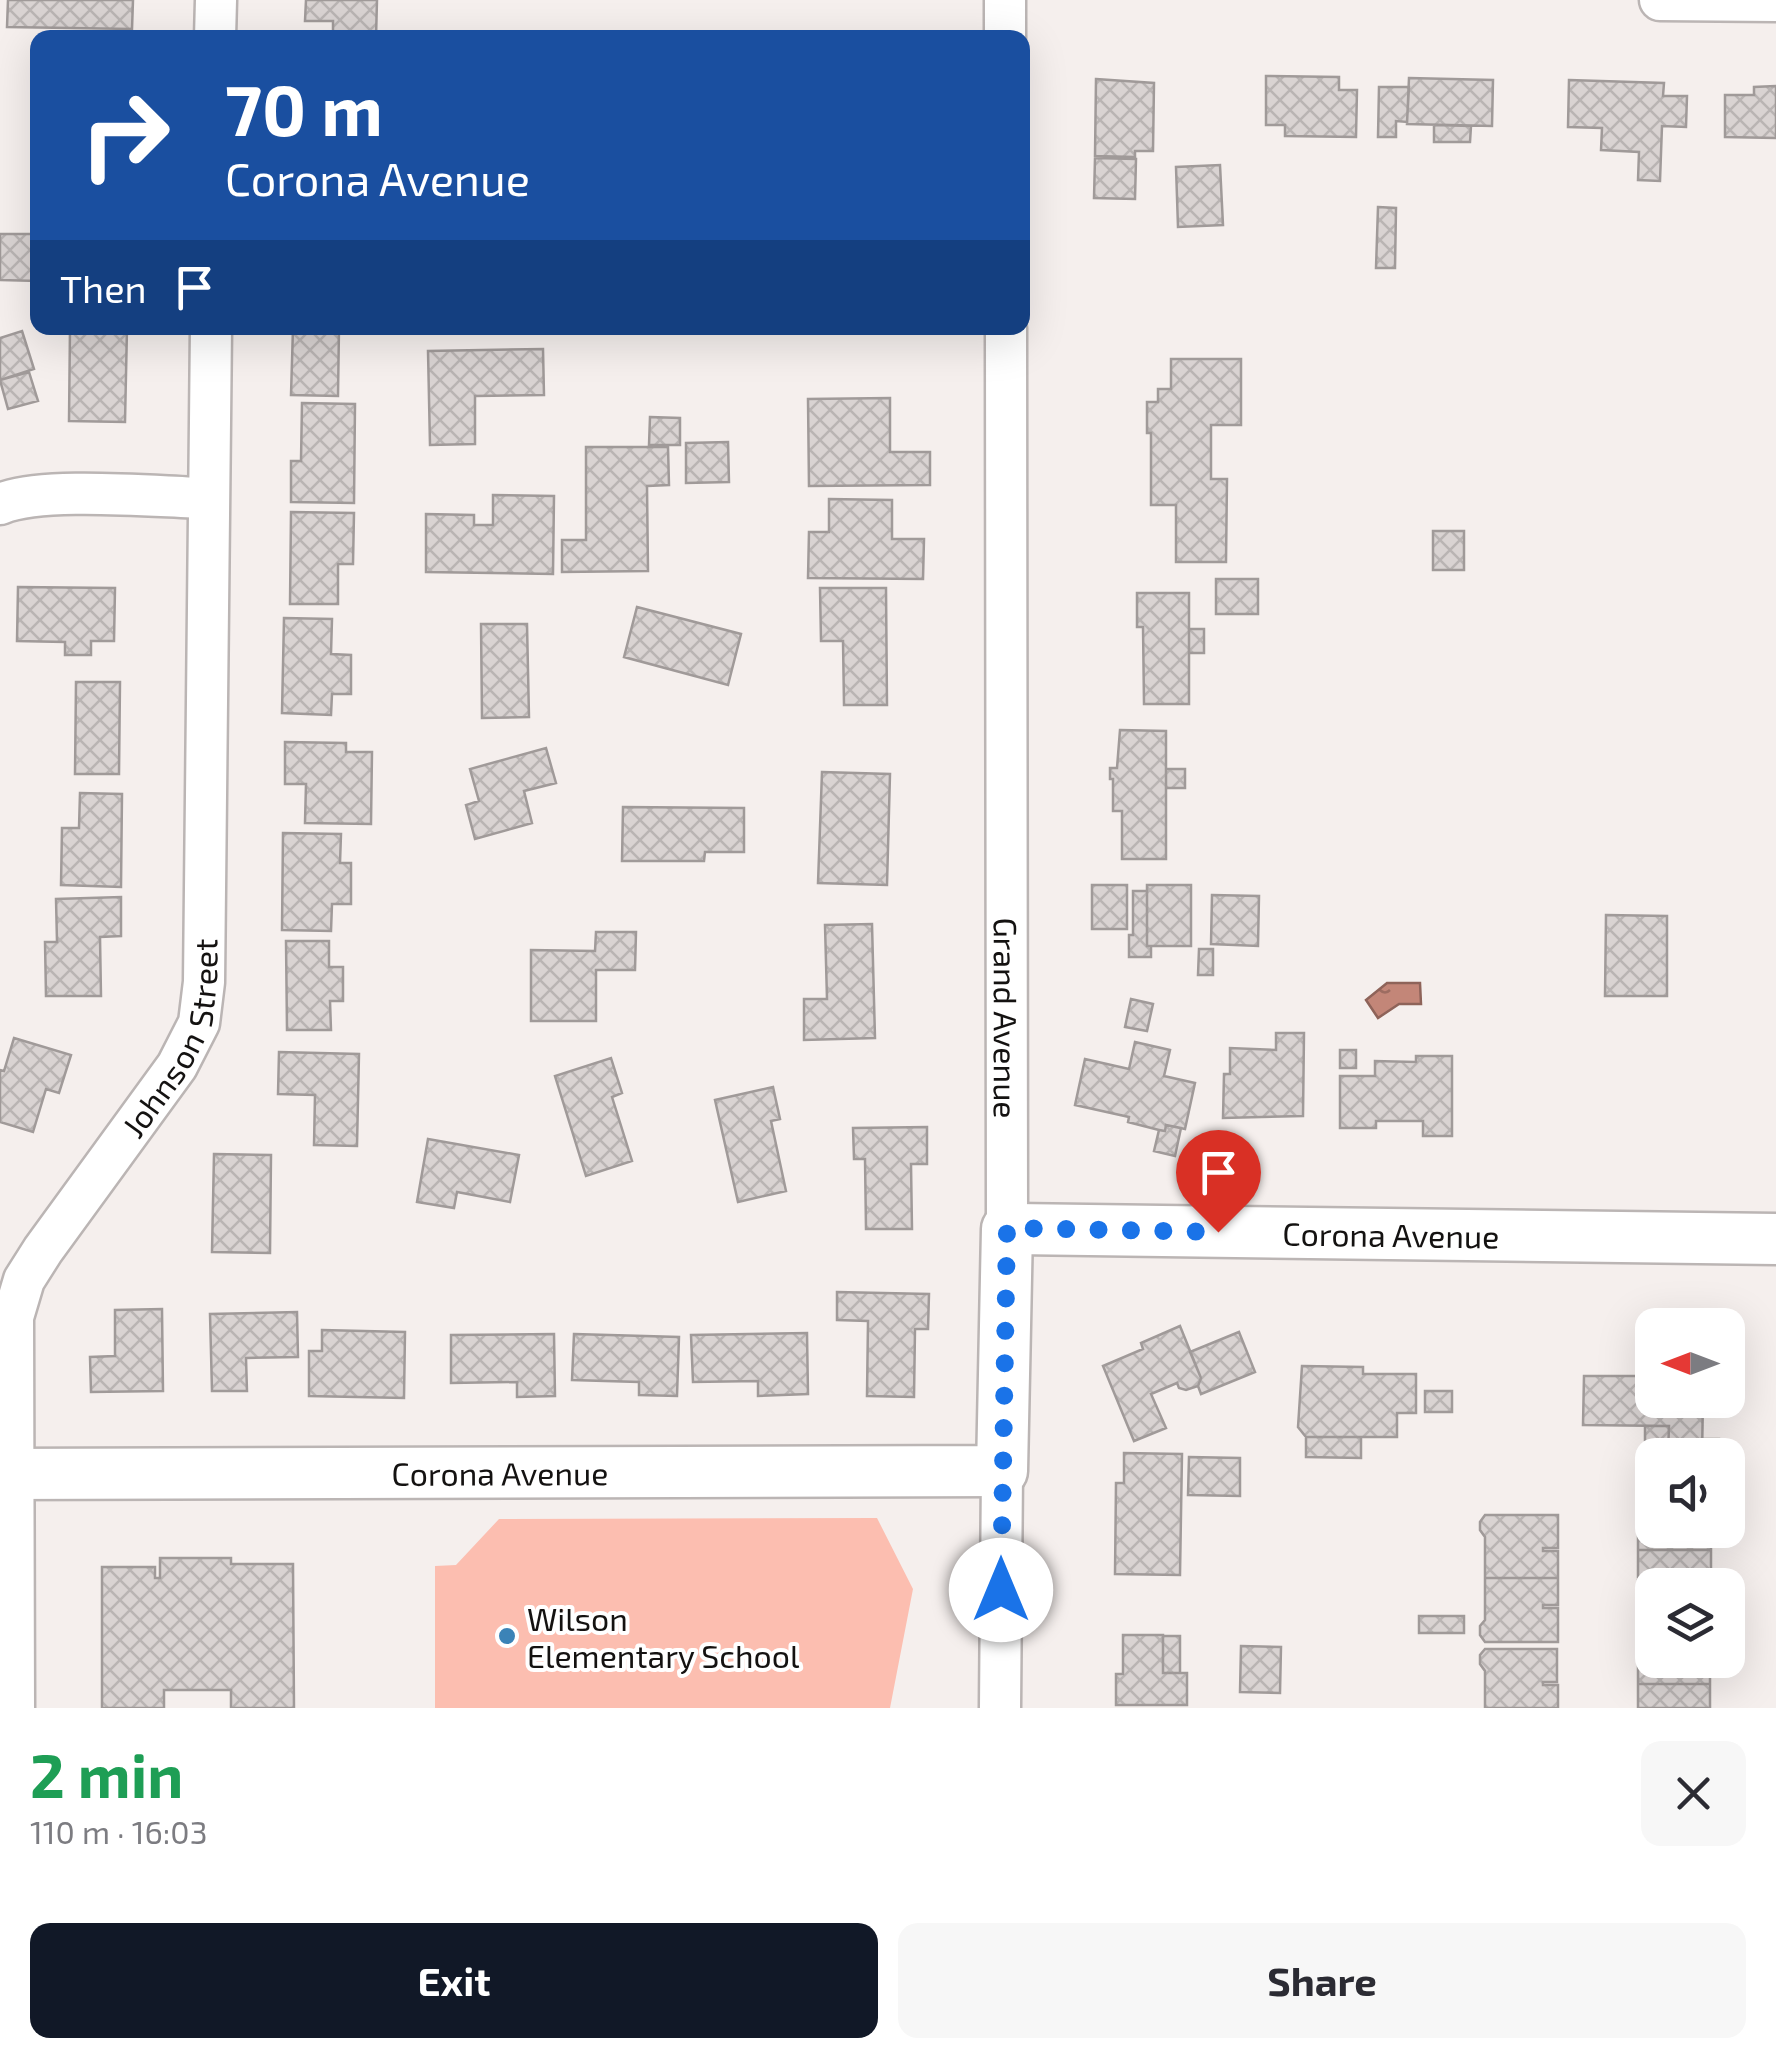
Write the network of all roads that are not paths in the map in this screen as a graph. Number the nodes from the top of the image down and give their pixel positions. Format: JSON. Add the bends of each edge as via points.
{"nodes":[{"id":1,"x":216,"y":0,"type":"edge"},
{"id":2,"x":1005,"y":0,"type":"edge"},
{"id":3,"x":1660,"y":0,"type":"edge"},
{"id":4,"x":1776,"y":1,"type":"edge"},
{"id":5,"x":215,"y":30,"type":"edge"},
{"id":6,"x":1006,"y":30,"type":"edge"},
{"id":7,"x":211,"y":335,"type":"edge"},
{"id":8,"x":1006,"y":335,"type":"edge"},
{"id":9,"x":208,"y":498,"type":"junction"},
{"id":10,"x":0,"y":504,"type":"edge"},
{"id":11,"x":1007,"y":1228,"type":"junction"},
{"id":12,"x":1776,"y":1239,"type":"edge"},
{"id":13,"x":1002,"y":1471,"type":"junction"},
{"id":14,"x":6,"y":1474,"type":"edge"},
{"id":15,"x":14,"y":1708,"type":"edge"},
{"id":16,"x":1000,"y":1708,"type":"edge"}],
"edges":[{"from":1,"to":5,"type":"street"},
{"from":2,"to":6,"type":"street"},
{"from":3,"to":4,"type":"street"},
{"from":7,"to":9,"type":"street","name":"Johnson Street"},
{"from":8,"to":11,"type":"street","name":"Grand Avenue"},
{"from":9,"to":10,"type":"street","via":[[51,496]]},
{"from":9,"to":14,"type":"street","name":"Johnson Street","via":[[199,1024],[178,1066],[24,1280],[13,1317]]},
{"from":11,"to":12,"type":"street","name":"Corona Avenue"},
{"from":11,"to":13,"type":"street","name":"Grand Avenue"},
{"from":13,"to":14,"type":"street","name":"Corona Avenue"},
{"from":13,"to":16,"type":"street","name":"Grand Avenue"},
{"from":14,"to":15,"type":"street","name":"Johnson Street"}]}
